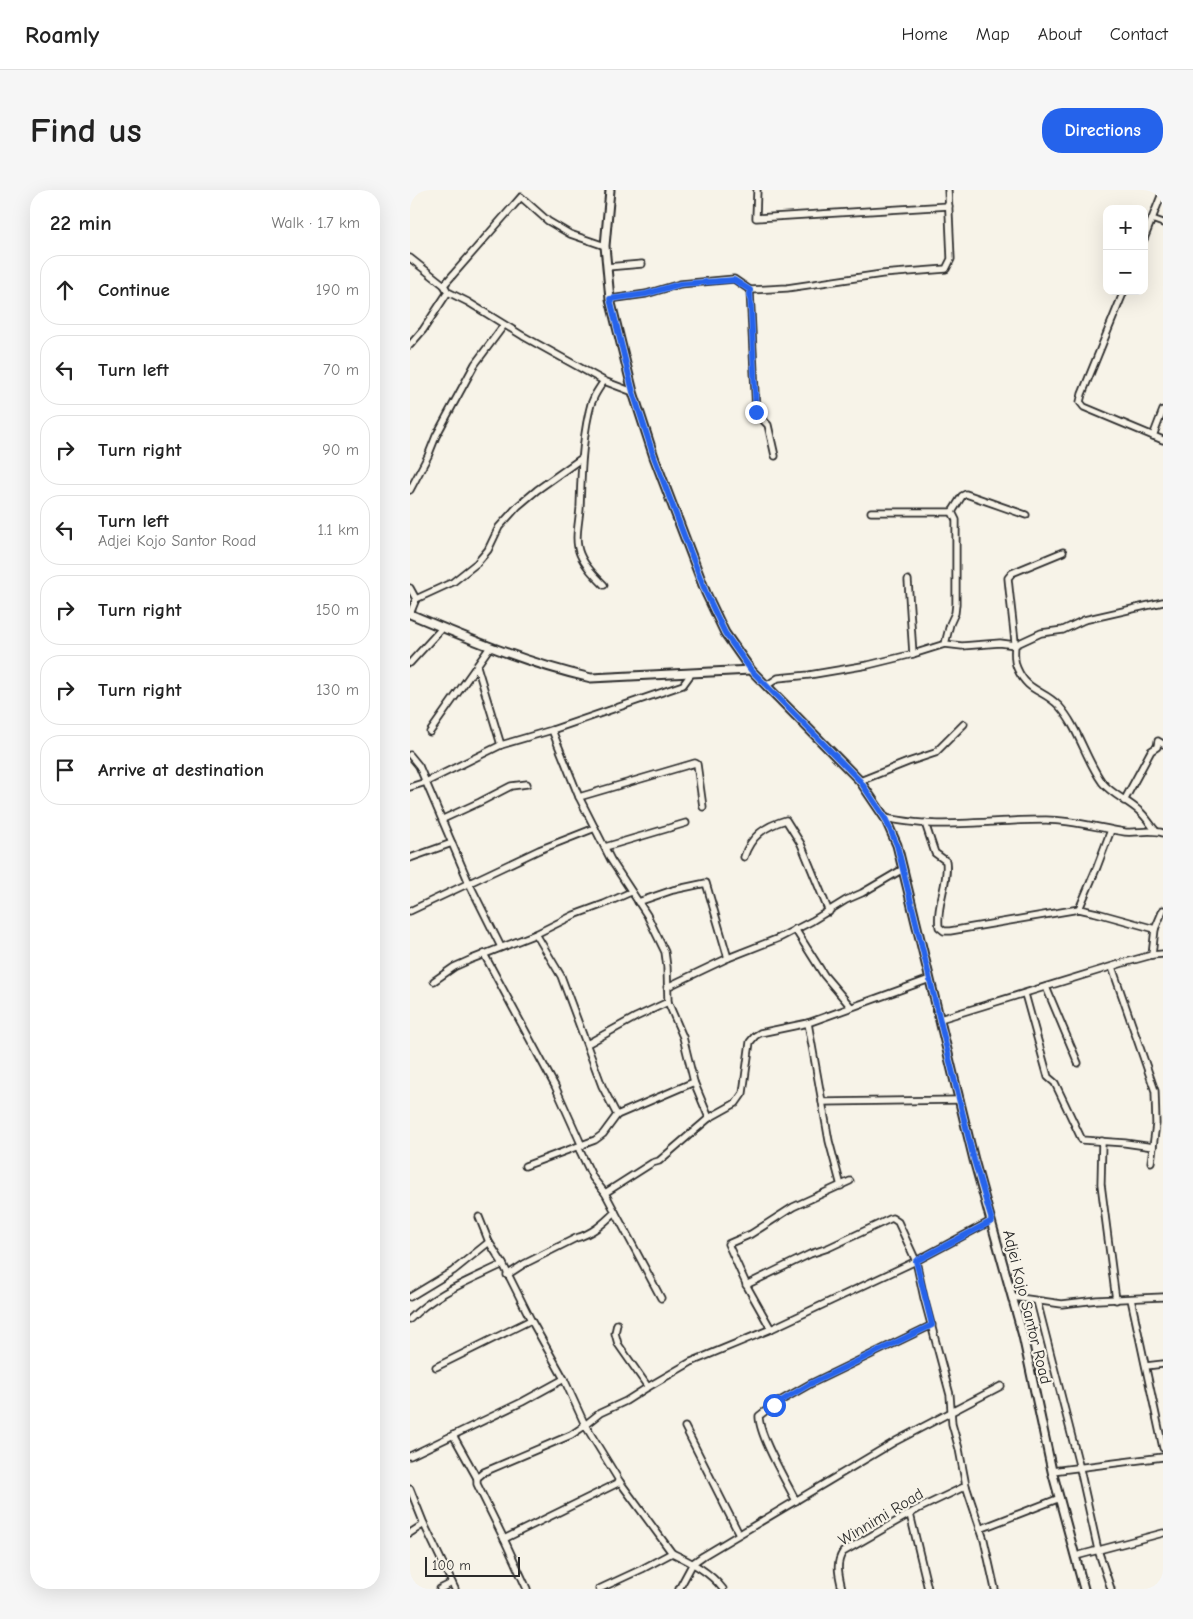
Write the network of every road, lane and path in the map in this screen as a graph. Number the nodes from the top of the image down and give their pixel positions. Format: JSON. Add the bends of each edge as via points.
{"nodes":[{"id":1,"x":610,"y":190,"type":"edge"},
{"id":2,"x":757,"y":190,"type":"edge"},
{"id":3,"x":948,"y":190,"type":"edge"},
{"id":4,"x":1163,"y":191,"type":"edge"},
{"id":5,"x":949,"y":206,"type":"junction"},
{"id":6,"x":1152,"y":219,"type":"junction"},
{"id":7,"x":1163,"y":223,"type":"edge"},
{"id":8,"x":1148,"y":230,"type":"edge"},
{"id":9,"x":605,"y":246,"type":"junction"},
{"id":10,"x":410,"y":258,"type":"edge"},
{"id":11,"x":642,"y":264,"type":"dead end"},
{"id":12,"x":607,"y":266,"type":"junction"},
{"id":13,"x":444,"y":285,"type":"junction"},
{"id":14,"x":750,"y":290,"type":"junction"},
{"id":15,"x":448,"y":292,"type":"junction"},
{"id":16,"x":1122,"y":295,"type":"edge"},
{"id":17,"x":610,"y":299,"type":"junction"},
{"id":18,"x":504,"y":325,"type":"junction"},
{"id":19,"x":410,"y":345,"type":"edge"},
{"id":20,"x":604,"y":381,"type":"junction"},
{"id":21,"x":633,"y":392,"type":"junction"},
{"id":22,"x":1163,"y":410,"type":"edge"},
{"id":23,"x":1153,"y":436,"type":"junction"},
{"id":24,"x":1163,"y":440,"type":"edge"},
{"id":25,"x":775,"y":456,"type":"dead end"},
{"id":26,"x":582,"y":458,"type":"junction"},
{"id":27,"x":410,"y":490,"type":"edge"},
{"id":28,"x":870,"y":512,"type":"dead end"},
{"id":29,"x":952,"y":512,"type":"junction"},
{"id":30,"x":1026,"y":515,"type":"dead end"},
{"id":31,"x":1063,"y":552,"type":"dead end"},
{"id":32,"x":908,"y":580,"type":"dead end"},
{"id":33,"x":604,"y":585,"type":"dead end"},
{"id":34,"x":410,"y":588,"type":"edge"},
{"id":35,"x":416,"y":599,"type":"junction"},
{"id":36,"x":1163,"y":602,"type":"edge"},
{"id":37,"x":410,"y":614,"type":"edge"},
{"id":38,"x":442,"y":628,"type":"junction"},
{"id":39,"x":945,"y":644,"type":"junction"},
{"id":40,"x":1015,"y":645,"type":"junction"},
{"id":41,"x":490,"y":647,"type":"junction"},
{"id":42,"x":913,"y":654,"type":"junction"},
{"id":43,"x":410,"y":663,"type":"edge"},
{"id":44,"x":477,"y":666,"type":"junction"},
{"id":45,"x":751,"y":670,"type":"junction"},
{"id":46,"x":691,"y":674,"type":"junction"},
{"id":47,"x":766,"y":686,"type":"junction"},
{"id":48,"x":964,"y":724,"type":"dead end"},
{"id":49,"x":552,"y":730,"type":"junction"},
{"id":50,"x":430,"y":732,"type":"dead end"},
{"id":51,"x":1163,"y":735,"type":"edge"},
{"id":52,"x":1160,"y":742,"type":"edge"},
{"id":53,"x":501,"y":745,"type":"junction"},
{"id":54,"x":410,"y":755,"type":"edge"},
{"id":55,"x":860,"y":781,"type":"junction"},
{"id":56,"x":426,"y":782,"type":"junction"},
{"id":57,"x":527,"y":784,"type":"dead end"},
{"id":58,"x":410,"y":787,"type":"edge"},
{"id":59,"x":580,"y":797,"type":"junction"},
{"id":60,"x":1124,"y":801,"type":"junction"},
{"id":61,"x":703,"y":807,"type":"dead end"},
{"id":62,"x":885,"y":818,"type":"junction"},
{"id":63,"x":443,"y":819,"type":"junction"},
{"id":64,"x":686,"y":823,"type":"dead end"},
{"id":65,"x":925,"y":823,"type":"junction"},
{"id":66,"x":595,"y":828,"type":"junction"},
{"id":67,"x":1111,"y":830,"type":"junction"},
{"id":68,"x":1155,"y":830,"type":"junction"},
{"id":69,"x":1163,"y":833,"type":"edge"},
{"id":70,"x":452,"y":843,"type":"junction"},
{"id":71,"x":605,"y":847,"type":"junction"},
{"id":72,"x":744,"y":857,"type":"dead end"},
{"id":73,"x":410,"y":858,"type":"edge"},
{"id":74,"x":903,"y":869,"type":"junction"},
{"id":75,"x":469,"y":883,"type":"junction"},
{"id":76,"x":631,"y":892,"type":"junction"},
{"id":77,"x":638,"y":902,"type":"junction"},
{"id":78,"x":1079,"y":909,"type":"junction"},
{"id":79,"x":1163,"y":910,"type":"edge"},
{"id":80,"x":410,"y":911,"type":"edge"},
{"id":81,"x":829,"y":912,"type":"junction"},
{"id":82,"x":795,"y":929,"type":"junction"},
{"id":83,"x":1155,"y":929,"type":"junction"},
{"id":84,"x":536,"y":934,"type":"junction"},
{"id":85,"x":502,"y":947,"type":"junction"},
{"id":86,"x":484,"y":954,"type":"junction"},
{"id":87,"x":1163,"y":954,"type":"edge"},
{"id":88,"x":1152,"y":955,"type":"junction"},
{"id":89,"x":728,"y":958,"type":"junction"},
{"id":90,"x":1112,"y":967,"type":"junction"},
{"id":91,"x":930,"y":979,"type":"junction"},
{"id":92,"x":434,"y":981,"type":"dead end"},
{"id":93,"x":668,"y":987,"type":"junction"},
{"id":94,"x":1046,"y":988,"type":"junction"},
{"id":95,"x":1025,"y":994,"type":"junction"},
{"id":96,"x":668,"y":1002,"type":"junction"},
{"id":97,"x":851,"y":1007,"type":"junction"},
{"id":98,"x":940,"y":1019,"type":"junction"},
{"id":99,"x":808,"y":1023,"type":"junction"},
{"id":100,"x":587,"y":1044,"type":"junction"},
{"id":101,"x":1078,"y":1063,"type":"dead end"},
{"id":102,"x":694,"y":1082,"type":"junction"},
{"id":103,"x":960,"y":1100,"type":"junction"},
{"id":104,"x":822,"y":1102,"type":"junction"},
{"id":105,"x":617,"y":1115,"type":"junction"},
{"id":106,"x":709,"y":1118,"type":"junction"},
{"id":107,"x":1102,"y":1141,"type":"junction"},
{"id":108,"x":580,"y":1146,"type":"junction"},
{"id":109,"x":1153,"y":1147,"type":"junction"},
{"id":110,"x":1151,"y":1162,"type":"dead end"},
{"id":111,"x":525,"y":1166,"type":"dead end"},
{"id":112,"x":850,"y":1181,"type":"dead end"},
{"id":113,"x":841,"y":1186,"type":"junction"},
{"id":114,"x":605,"y":1193,"type":"junction"},
{"id":115,"x":616,"y":1212,"type":"junction"},
{"id":116,"x":479,"y":1217,"type":"dead end"},
{"id":117,"x":992,"y":1221,"type":"junction"},
{"id":118,"x":489,"y":1242,"type":"junction"},
{"id":119,"x":916,"y":1261,"type":"junction"},
{"id":120,"x":503,"y":1264,"type":"junction"},
{"id":121,"x":507,"y":1275,"type":"junction"},
{"id":122,"x":746,"y":1285,"type":"junction"},
{"id":123,"x":410,"y":1297,"type":"edge"},
{"id":124,"x":1013,"y":1297,"type":"junction"},
{"id":125,"x":1163,"y":1297,"type":"edge"},
{"id":126,"x":661,"y":1298,"type":"dead end"},
{"id":127,"x":1131,"y":1299,"type":"junction"},
{"id":128,"x":1116,"y":1300,"type":"junction"},
{"id":129,"x":1037,"y":1301,"type":"junction"},
{"id":130,"x":410,"y":1320,"type":"edge"},
{"id":131,"x":531,"y":1320,"type":"junction"},
{"id":132,"x":617,"y":1324,"type":"dead end"},
{"id":133,"x":932,"y":1325,"type":"junction"},
{"id":134,"x":771,"y":1329,"type":"junction"},
{"id":135,"x":1163,"y":1364,"type":"edge"},
{"id":136,"x":1146,"y":1366,"type":"junction"},
{"id":137,"x":436,"y":1367,"type":"dead end"},
{"id":138,"x":564,"y":1379,"type":"junction"},
{"id":139,"x":1002,"y":1386,"type":"dead end"},
{"id":140,"x":648,"y":1387,"type":"junction"},
{"id":141,"x":951,"y":1412,"type":"junction"},
{"id":142,"x":584,"y":1425,"type":"junction"},
{"id":143,"x":685,"y":1427,"type":"dead end"},
{"id":144,"x":453,"y":1435,"type":"junction"},
{"id":145,"x":1163,"y":1448,"type":"edge"},
{"id":146,"x":410,"y":1456,"type":"edge"},
{"id":147,"x":1163,"y":1458,"type":"edge"},
{"id":148,"x":1080,"y":1469,"type":"junction"},
{"id":149,"x":1052,"y":1471,"type":"junction"},
{"id":150,"x":477,"y":1478,"type":"junction"},
{"id":151,"x":620,"y":1482,"type":"junction"},
{"id":152,"x":966,"y":1486,"type":"junction"},
{"id":153,"x":410,"y":1489,"type":"edge"},
{"id":154,"x":1060,"y":1498,"type":"junction"},
{"id":155,"x":796,"y":1501,"type":"junction"},
{"id":156,"x":910,"y":1514,"type":"junction"},
{"id":157,"x":424,"y":1524,"type":"junction"},
{"id":158,"x":980,"y":1529,"type":"junction"},
{"id":159,"x":410,"y":1533,"type":"edge"},
{"id":160,"x":1163,"y":1533,"type":"edge"},
{"id":161,"x":739,"y":1534,"type":"junction"},
{"id":162,"x":504,"y":1539,"type":"junction"},
{"id":163,"x":1098,"y":1550,"type":"junction"},
{"id":164,"x":672,"y":1553,"type":"junction"},
{"id":165,"x":1076,"y":1556,"type":"junction"},
{"id":166,"x":693,"y":1563,"type":"junction"},
{"id":167,"x":453,"y":1586,"type":"edge"},
{"id":168,"x":440,"y":1589,"type":"edge"},
{"id":169,"x":526,"y":1589,"type":"edge"},
{"id":170,"x":599,"y":1589,"type":"edge"},
{"id":171,"x":679,"y":1589,"type":"edge"},
{"id":172,"x":723,"y":1589,"type":"edge"},
{"id":173,"x":842,"y":1589,"type":"edge"},
{"id":174,"x":928,"y":1589,"type":"edge"},
{"id":175,"x":995,"y":1589,"type":"edge"},
{"id":176,"x":1084,"y":1589,"type":"edge"},
{"id":177,"x":1111,"y":1589,"type":"edge"}],
"edges":[{"from":1,"to":9,"type":"street","name":"Adjei Kojo Santor Road"},
{"from":2,"to":5,"type":"street","via":[[756,218]]},
{"from":3,"to":5,"type":"street"},
{"from":4,"to":6,"type":"street"},
{"from":5,"to":14,"type":"street","via":[[951,259],[946,269]]},
{"from":6,"to":7,"type":"street"},
{"from":6,"to":8,"type":"street"},
{"from":9,"to":12,"type":"street","name":"Adjei Kojo Santor Road"},
{"from":9,"to":13,"type":"street","via":[[570,234],[548,221],[521,197]]},
{"from":10,"to":13,"type":"street"},
{"from":11,"to":12,"type":"street"},
{"from":12,"to":17,"type":"street","name":"Adjei Kojo Santor Road"},
{"from":13,"to":15,"type":"street"},
{"from":14,"to":17,"type":"street","via":[[734,280],[680,284],[646,294]]},
{"from":14,"to":25,"type":"street","via":[[756,412],[768,425]]},
{"from":15,"to":18,"type":"street"},
{"from":15,"to":19,"type":"street"},
{"from":16,"to":23,"type":"street","via":[[1080,402],[1084,407]]},
{"from":17,"to":21,"type":"street","name":"Adjei Kojo Santor Road"},
{"from":18,"to":20,"type":"street"},
{"from":18,"to":27,"type":"street","via":[[471,371]]},
{"from":20,"to":21,"type":"street"},
{"from":20,"to":26,"type":"street","via":[[589,411]]},
{"from":21,"to":45,"type":"street","name":"Adjei Kojo Santor Road","via":[[706,593],[725,633]]},
{"from":22,"to":23,"type":"street"},
{"from":23,"to":24,"type":"street"},
{"from":26,"to":33,"type":"street","via":[[577,530],[580,554]]},
{"from":26,"to":35,"type":"street","via":[[518,506],[499,527],[488,550],[477,563],[453,582]]},
{"from":28,"to":29,"type":"street"},
{"from":29,"to":30,"type":"street","via":[[966,494]]},
{"from":29,"to":39,"type":"street","via":[[956,520],[956,604]]},
{"from":31,"to":40,"type":"street","via":[[1012,573],[1008,578]]},
{"from":32,"to":42,"type":"street"},
{"from":34,"to":35,"type":"street"},
{"from":35,"to":37,"type":"street"},
{"from":36,"to":40,"type":"street","via":[[1084,620]]},
{"from":37,"to":38,"type":"street"},
{"from":38,"to":41,"type":"street"},
{"from":38,"to":43,"type":"street"},
{"from":39,"to":40,"type":"street"},
{"from":39,"to":42,"type":"street"},
{"from":40,"to":60,"type":"street","via":[[1014,657],[1024,681],[1059,706],[1102,782]]},
{"from":41,"to":44,"type":"street"},
{"from":41,"to":46,"type":"street","via":[[591,678]]},
{"from":42,"to":47,"type":"street","via":[[858,667],[778,678]]},
{"from":44,"to":50,"type":"street"},
{"from":44,"to":53,"type":"street"},
{"from":45,"to":46,"type":"street"},
{"from":45,"to":47,"type":"street","name":"Adjei Kojo Santor Road"},
{"from":46,"to":49,"type":"street","via":[[682,685]]},
{"from":47,"to":55,"type":"street","name":"Adjei Kojo Santor Road"},
{"from":48,"to":55,"type":"street","via":[[935,752]]},
{"from":49,"to":53,"type":"street"},
{"from":49,"to":59,"type":"street"},
{"from":51,"to":52,"type":"street"},
{"from":52,"to":60,"type":"street","via":[[1149,755]]},
{"from":53,"to":56,"type":"street"},
{"from":54,"to":56,"type":"street"},
{"from":55,"to":62,"type":"street","name":"Adjei Kojo Santor Road"},
{"from":56,"to":58,"type":"street"},
{"from":56,"to":63,"type":"street"},
{"from":57,"to":63,"type":"street","via":[[511,786]]},
{"from":59,"to":61,"type":"street","via":[[695,763]]},
{"from":59,"to":66,"type":"street"},
{"from":60,"to":68,"type":"street","via":[[1138,809]]},
{"from":62,"to":65,"type":"street"},
{"from":62,"to":74,"type":"street","name":"Adjei Kojo Santor Road"},
{"from":63,"to":70,"type":"street"},
{"from":64,"to":71,"type":"street"},
{"from":65,"to":67,"type":"street","via":[[1047,820]]},
{"from":65,"to":78,"type":"street","via":[[935,853],[946,861],[938,918],[939,927],[944,931]]},
{"from":66,"to":71,"type":"street"},
{"from":66,"to":75,"type":"street"},
{"from":67,"to":68,"type":"street"},
{"from":67,"to":78,"type":"street"},
{"from":68,"to":69,"type":"street"},
{"from":70,"to":73,"type":"street"},
{"from":70,"to":75,"type":"street"},
{"from":71,"to":76,"type":"street"},
{"from":72,"to":81,"type":"street","via":[[753,838],[764,829],[786,820],[801,844]]},
{"from":74,"to":81,"type":"street"},
{"from":74,"to":91,"type":"street","name":"Adjei Kojo Santor Road"},
{"from":75,"to":80,"type":"street"},
{"from":75,"to":85,"type":"street"},
{"from":76,"to":77,"type":"street"},
{"from":76,"to":84,"type":"street","via":[[574,914]]},
{"from":77,"to":89,"type":"street","via":[[706,883]]},
{"from":77,"to":93,"type":"street","via":[[665,952]]},
{"from":78,"to":83,"type":"street"},
{"from":79,"to":83,"type":"street"},
{"from":81,"to":82,"type":"street"},
{"from":82,"to":89,"type":"street"},
{"from":82,"to":97,"type":"street","via":[[824,975]]},
{"from":83,"to":88,"type":"street"},
{"from":84,"to":85,"type":"street"},
{"from":84,"to":100,"type":"street","via":[[561,976]]},
{"from":85,"to":86,"type":"street"},
{"from":86,"to":92,"type":"street","via":[[454,967]]},
{"from":86,"to":108,"type":"street","via":[[555,1086]]},
{"from":87,"to":88,"type":"street"},
{"from":88,"to":90,"type":"street"},
{"from":89,"to":93,"type":"street"},
{"from":90,"to":94,"type":"street"},
{"from":90,"to":109,"type":"street","via":[[1154,1091],[1156,1124]]},
{"from":91,"to":97,"type":"street"},
{"from":91,"to":98,"type":"street","name":"Adjei Kojo Santor Road"},
{"from":93,"to":96,"type":"street"},
{"from":94,"to":95,"type":"street"},
{"from":94,"to":101,"type":"street"},
{"from":95,"to":98,"type":"street"},
{"from":95,"to":107,"type":"street","via":[[1048,1077],[1082,1140]]},
{"from":96,"to":100,"type":"street"},
{"from":96,"to":102,"type":"street","via":[[683,1037]]},
{"from":97,"to":99,"type":"street"},
{"from":98,"to":103,"type":"street","name":"Adjei Kojo Santor Road"},
{"from":99,"to":104,"type":"street"},
{"from":99,"to":106,"type":"street","via":[[755,1036],[750,1042],[743,1093],[736,1103]]},
{"from":100,"to":105,"type":"street","via":[[602,1086]]},
{"from":102,"to":105,"type":"street"},
{"from":102,"to":106,"type":"street"},
{"from":103,"to":104,"type":"street"},
{"from":103,"to":117,"type":"street","name":"Adjei Kojo Santor Road"},
{"from":104,"to":113,"type":"street"},
{"from":105,"to":108,"type":"street","via":[[603,1134]]},
{"from":106,"to":114,"type":"street","via":[[659,1161]]},
{"from":107,"to":109,"type":"street"},
{"from":107,"to":128,"type":"street","via":[[1101,1184]]},
{"from":108,"to":111,"type":"street"},
{"from":108,"to":114,"type":"street","via":[[593,1178]]},
{"from":109,"to":110,"type":"street"},
{"from":112,"to":113,"type":"street"},
{"from":113,"to":122,"type":"street","via":[[793,1207],[728,1244]]},
{"from":114,"to":115,"type":"street"},
{"from":115,"to":121,"type":"street","via":[[584,1236]]},
{"from":115,"to":126,"type":"street"},
{"from":116,"to":118,"type":"street"},
{"from":117,"to":119,"type":"street"},
{"from":117,"to":124,"type":"street","name":"Adjei Kojo Santor Road"},
{"from":118,"to":120,"type":"street"},
{"from":118,"to":123,"type":"street"},
{"from":119,"to":122,"type":"street","via":[[898,1222],[892,1218]]},
{"from":119,"to":133,"type":"street"},
{"from":119,"to":134,"type":"street"},
{"from":120,"to":121,"type":"street"},
{"from":120,"to":130,"type":"street","via":[[448,1291]]},
{"from":121,"to":131,"type":"street"},
{"from":122,"to":134,"type":"street"},
{"from":124,"to":129,"type":"street"},
{"from":124,"to":149,"type":"street","name":"Adjei Kojo Santor Road"},
{"from":125,"to":127,"type":"street"},
{"from":127,"to":128,"type":"street"},
{"from":127,"to":136,"type":"street"},
{"from":128,"to":129,"type":"street","via":[[1062,1304]]},
{"from":129,"to":148,"type":"street"},
{"from":131,"to":137,"type":"street"},
{"from":131,"to":138,"type":"street"},
{"from":132,"to":140,"type":"street","via":[[618,1344]]},
{"from":133,"to":141,"type":"street","via":[[949,1389]]},
{"from":133,"to":155,"type":"street","via":[[810,1384],[759,1416],[762,1431]]},
{"from":134,"to":140,"type":"street","via":[[699,1359]]},
{"from":135,"to":136,"type":"street"},
{"from":136,"to":145,"type":"street"},
{"from":138,"to":142,"type":"street"},
{"from":138,"to":144,"type":"street"},
{"from":139,"to":141,"type":"street"},
{"from":140,"to":142,"type":"street"},
{"from":141,"to":152,"type":"street"},
{"from":141,"to":155,"type":"street"},
{"from":142,"to":150,"type":"street","via":[[570,1435],[484,1472]]},
{"from":142,"to":151,"type":"street"},
{"from":143,"to":161,"type":"street"},
{"from":144,"to":146,"type":"street"},
{"from":144,"to":150,"type":"street"},
{"from":147,"to":148,"type":"street"},
{"from":148,"to":149,"type":"street"},
{"from":148,"to":163,"type":"street"},
{"from":149,"to":154,"type":"street","name":"Adjei Kojo Santor Road"},
{"from":150,"to":162,"type":"street"},
{"from":151,"to":162,"type":"street"},
{"from":151,"to":164,"type":"street"},
{"from":152,"to":156,"type":"street","name":"Winnimi Road"},
{"from":152,"to":158,"type":"street"},
{"from":153,"to":157,"type":"street"},
{"from":154,"to":158,"type":"street"},
{"from":154,"to":165,"type":"street","name":"Adjei Kojo Santor Road"},
{"from":155,"to":161,"type":"street"},
{"from":156,"to":173,"type":"street","name":"Winnimi Road","via":[[843,1552],[838,1564]]},
{"from":156,"to":174,"type":"street"},
{"from":157,"to":159,"type":"street"},
{"from":157,"to":167,"type":"street"},
{"from":158,"to":175,"type":"street"},
{"from":160,"to":163,"type":"street"},
{"from":161,"to":166,"type":"street"},
{"from":162,"to":169,"type":"street"},
{"from":163,"to":165,"type":"street"},
{"from":163,"to":177,"type":"street"},
{"from":164,"to":166,"type":"street"},
{"from":164,"to":170,"type":"street"},
{"from":165,"to":176,"type":"street","name":"Adjei Kojo Santor Road"},
{"from":166,"to":171,"type":"street"},
{"from":166,"to":172,"type":"street"},
{"from":167,"to":168,"type":"street"}]}
